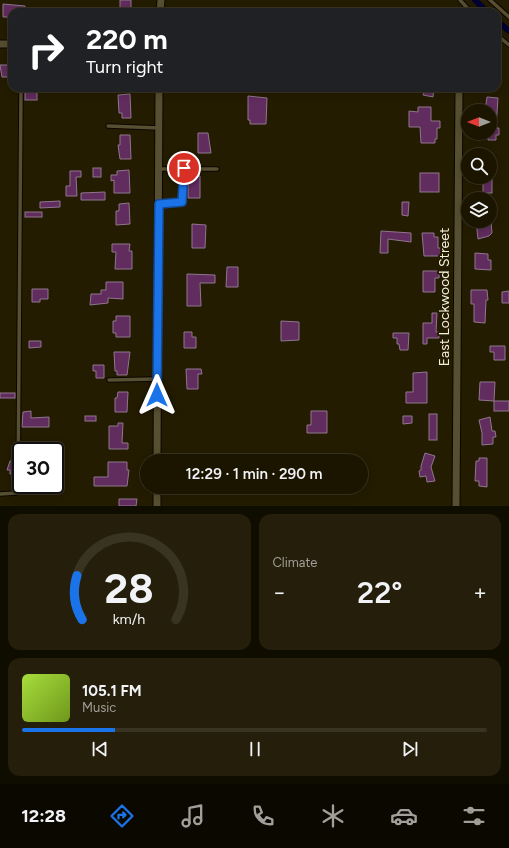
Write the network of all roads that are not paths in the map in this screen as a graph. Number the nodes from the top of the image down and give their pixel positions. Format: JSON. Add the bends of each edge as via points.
{"nodes":[{"id":1,"x":460,"y":0,"type":"edge"},
{"id":2,"x":490,"y":0,"type":"edge"},
{"id":3,"x":467,"y":8,"type":"edge"},
{"id":4,"x":499,"y":8,"type":"edge"},
{"id":5,"x":501,"y":10,"type":"edge"},
{"id":6,"x":509,"y":17,"type":"edge"},
{"id":7,"x":501,"y":38,"type":"edge"},
{"id":8,"x":509,"y":45,"type":"edge"},
{"id":9,"x":21,"y":92,"type":"edge"},
{"id":10,"x":160,"y":92,"type":"edge"},
{"id":11,"x":459,"y":92,"type":"edge"},
{"id":12,"x":108,"y":126,"type":"dead end"},
{"id":13,"x":160,"y":128,"type":"junction"},
{"id":14,"x":184,"y":168,"type":"junction"},
{"id":15,"x":159,"y":169,"type":"junction"},
{"id":16,"x":217,"y":169,"type":"dead end"},
{"id":17,"x":159,"y":204,"type":"junction"},
{"id":18,"x":158,"y":379,"type":"junction"},
{"id":19,"x":109,"y":380,"type":"dead end"},
{"id":20,"x":157,"y":454,"type":"edge"},
{"id":21,"x":0,"y":494,"type":"edge"},
{"id":22,"x":157,"y":494,"type":"edge"},
{"id":23,"x":157,"y":506,"type":"edge"},
{"id":24,"x":456,"y":506,"type":"edge"}],
"edges":[{"from":1,"to":3,"type":"lane"},
{"from":2,"to":4,"type":"lane"},
{"from":5,"to":6,"type":"lane"},
{"from":7,"to":8,"type":"lane"},
{"from":9,"to":21,"type":"lane","via":[[18,489],[13,494]]},
{"from":10,"to":13,"type":"street"},
{"from":11,"to":24,"type":"street","name":"East Lockwood Street"},
{"from":12,"to":13,"type":"lane"},
{"from":13,"to":15,"type":"street"},
{"from":14,"to":15,"type":"lane"},
{"from":14,"to":16,"type":"lane"},
{"from":14,"to":17,"type":"lane","via":[[182,202]]},
{"from":15,"to":17,"type":"street"},
{"from":17,"to":18,"type":"street"},
{"from":18,"to":19,"type":"lane"},
{"from":18,"to":20,"type":"street"},
{"from":22,"to":23,"type":"street"}]}
